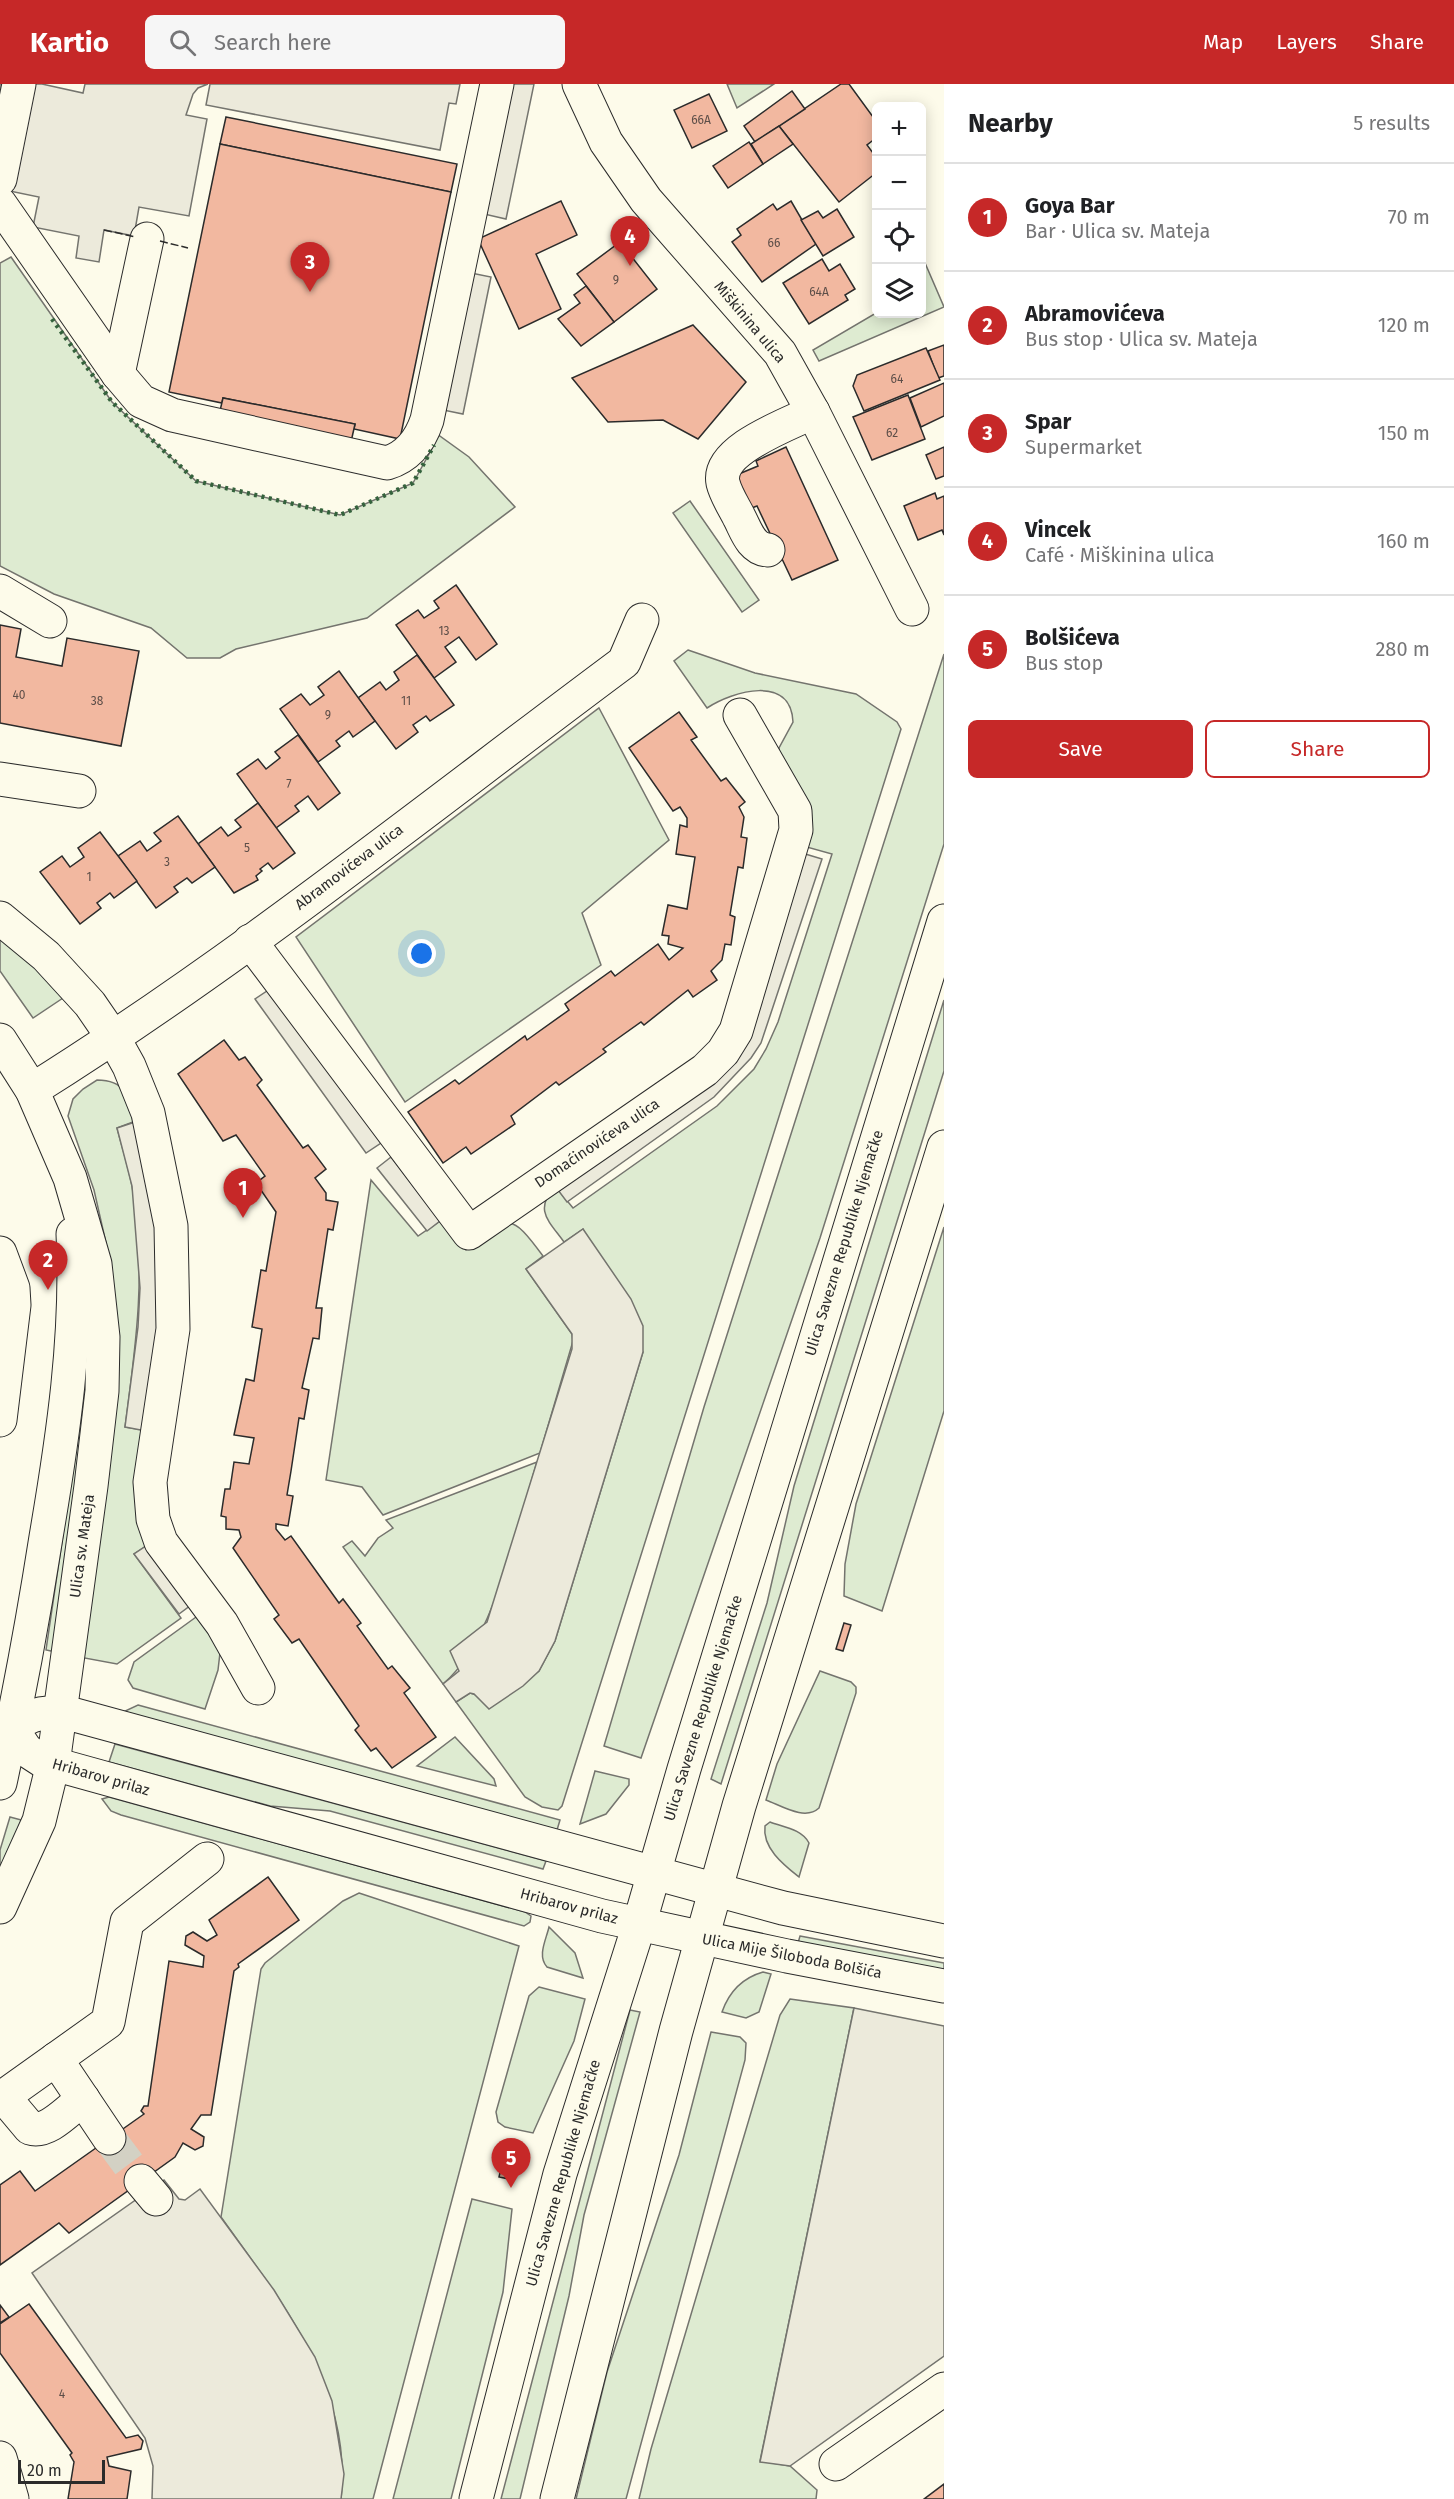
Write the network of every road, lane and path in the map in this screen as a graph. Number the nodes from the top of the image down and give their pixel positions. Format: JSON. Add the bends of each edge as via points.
{"nodes":[{"id":1,"x":19,"y":84,"type":"edge"},
{"id":2,"x":497,"y":84,"type":"edge"},
{"id":3,"x":579,"y":84,"type":"edge"},
{"id":4,"x":0,"y":179,"type":"edge"},
{"id":5,"x":0,"y":204,"type":"edge"},
{"id":6,"x":147,"y":239,"type":"dead end"},
{"id":7,"x":118,"y":374,"type":"junction"},
{"id":8,"x":813,"y":412,"type":"junction"},
{"id":9,"x":768,"y":550,"type":"dead end"},
{"id":10,"x":0,"y":591,"type":"edge"},
{"id":11,"x":912,"y":609,"type":"dead end"},
{"id":12,"x":642,"y":620,"type":"dead end"},
{"id":13,"x":50,"y":621,"type":"dead end"},
{"id":14,"x":740,"y":715,"type":"dead end"},
{"id":15,"x":0,"y":779,"type":"edge"},
{"id":16,"x":79,"y":791,"type":"dead end"},
{"id":17,"x":0,"y":918,"type":"edge"},
{"id":18,"x":944,"y":921,"type":"edge"},
{"id":19,"x":250,"y":941,"type":"junction"},
{"id":20,"x":114,"y":1039,"type":"junction"},
{"id":21,"x":0,"y":1040,"type":"edge"},
{"id":22,"x":32,"y":1090,"type":"junction"},
{"id":23,"x":944,"y":1147,"type":"edge"},
{"id":24,"x":70,"y":1178,"type":"junction"},
{"id":25,"x":0,"y":1253,"type":"edge"},
{"id":26,"x":0,"y":1420,"type":"edge"},
{"id":27,"x":258,"y":1688,"type":"dead end"},
{"id":28,"x":60,"y":1713,"type":"junction"},
{"id":29,"x":12,"y":1729,"type":"junction"},
{"id":30,"x":53,"y":1764,"type":"junction"},
{"id":31,"x":0,"y":1783,"type":"edge"},
{"id":32,"x":207,"y":1859,"type":"dead end"},
{"id":33,"x":654,"y":1874,"type":"junction"},
{"id":34,"x":715,"y":1890,"type":"junction"},
{"id":35,"x":0,"y":1907,"type":"edge"},
{"id":36,"x":639,"y":1924,"type":"junction"},
{"id":37,"x":702,"y":1938,"type":"junction"},
{"id":38,"x":944,"y":1941,"type":"edge"},
{"id":39,"x":944,"y":1986,"type":"edge"},
{"id":40,"x":56,"y":2060,"type":"junction"},
{"id":41,"x":2,"y":2097,"type":"edge"},
{"id":42,"x":83,"y":2099,"type":"junction"},
{"id":43,"x":109,"y":2138,"type":"tunnel mouth"},
{"id":44,"x":944,"y":2389,"type":"edge"},
{"id":45,"x":0,"y":2458,"type":"edge"},
{"id":46,"x":836,"y":2464,"type":"dead end"},
{"id":47,"x":12,"y":2499,"type":"edge"},
{"id":48,"x":476,"y":2499,"type":"edge"},
{"id":49,"x":557,"y":2499,"type":"edge"}],
"edges":[{"from":1,"to":4,"type":"street"},
{"from":2,"to":7,"type":"street","via":[[426,420],[412,448],[400,459],[387,463],[343,455],[172,415],[141,400]]},
{"from":3,"to":8,"type":"street","name":"Miškinina ulica","via":[[606,142],[646,200],[780,353]]},
{"from":5,"to":7,"type":"street"},
{"from":6,"to":7,"type":"street"},
{"from":8,"to":9,"type":"street","via":[[744,446],[725,470],[723,482],[751,542]]},
{"from":8,"to":11,"type":"street","name":"Miškinina ulica"},
{"from":10,"to":13,"type":"street"},
{"from":12,"to":19,"type":"street","name":"Abramovićeva ulica","via":[[624,662]]},
{"from":14,"to":19,"type":"street","name":"Domaćinovićeva ulica","via":[[795,811],[796,830],[736,1031],[705,1070],[469,1233]]},
{"from":15,"to":16,"type":"street"},
{"from":17,"to":20,"type":"street","via":[[46,956],[90,1004]]},
{"from":18,"to":33,"type":"street","name":"Ulica Savezne Republike Njemačke"},
{"from":19,"to":20,"type":"street","name":"Abramovićeva ulica"},
{"from":20,"to":22,"type":"street","name":"Abramovićeva ulica"},
{"from":20,"to":27,"type":"street","via":[[148,1113],[171,1226],[172,1329],[150,1482],[153,1519],[161,1542],[222,1624]]},
{"from":21,"to":22,"type":"street","name":"Ulica sv. Mateja"},
{"from":22,"to":24,"type":"street","name":"Ulica sv. Mateja"},
{"from":23,"to":34,"type":"street"},
{"from":24,"to":28,"type":"street","name":"Ulica sv. Mateja","via":[[95,1264],[103,1337],[102,1391]]},
{"from":24,"to":29,"type":"street","name":"Ulica sv. Mateja","via":[[74,1265],[68,1387]]},
{"from":25,"to":26,"type":"street","via":[[13,1288],[14,1305]]},
{"from":28,"to":29,"type":"street","via":[[33,1715]]},
{"from":28,"to":30,"type":"street","name":"Ulica sv. Mateja"},
{"from":28,"to":33,"type":"street"},
{"from":29,"to":30,"type":"street","name":"Hribarov prilaz","via":[[26,1750]]},
{"from":29,"to":31,"type":"street","name":"Ulica sv. Mateja"},
{"from":30,"to":35,"type":"street","name":"Ulica sv. Mateja","via":[[39,1821]]},
{"from":30,"to":36,"type":"street","name":"Hribarov prilaz"},
{"from":32,"to":40,"type":"street","via":[[127,1922],[108,2022]]},
{"from":33,"to":34,"type":"street"},
{"from":33,"to":36,"type":"street","name":"Ulica Savezne Republike Njemačke"},
{"from":34,"to":37,"type":"street"},
{"from":34,"to":38,"type":"street"},
{"from":36,"to":37,"type":"street","name":"Ulica Mije Šiloboda Bolšića"},
{"from":36,"to":48,"type":"street","name":"Ulica Savezne Republike Njemačke","via":[[560,2174]]},
{"from":37,"to":39,"type":"street","name":"Ulica Mije Šiloboda Bolšića"},
{"from":37,"to":49,"type":"street"},
{"from":40,"to":41,"type":"street"},
{"from":40,"to":42,"type":"street"},
{"from":41,"to":42,"type":"street","via":[[36,2130],[46,2127]]},
{"from":42,"to":43,"type":"street"},
{"from":44,"to":46,"type":"street"},
{"from":45,"to":47,"type":"street"}]}
